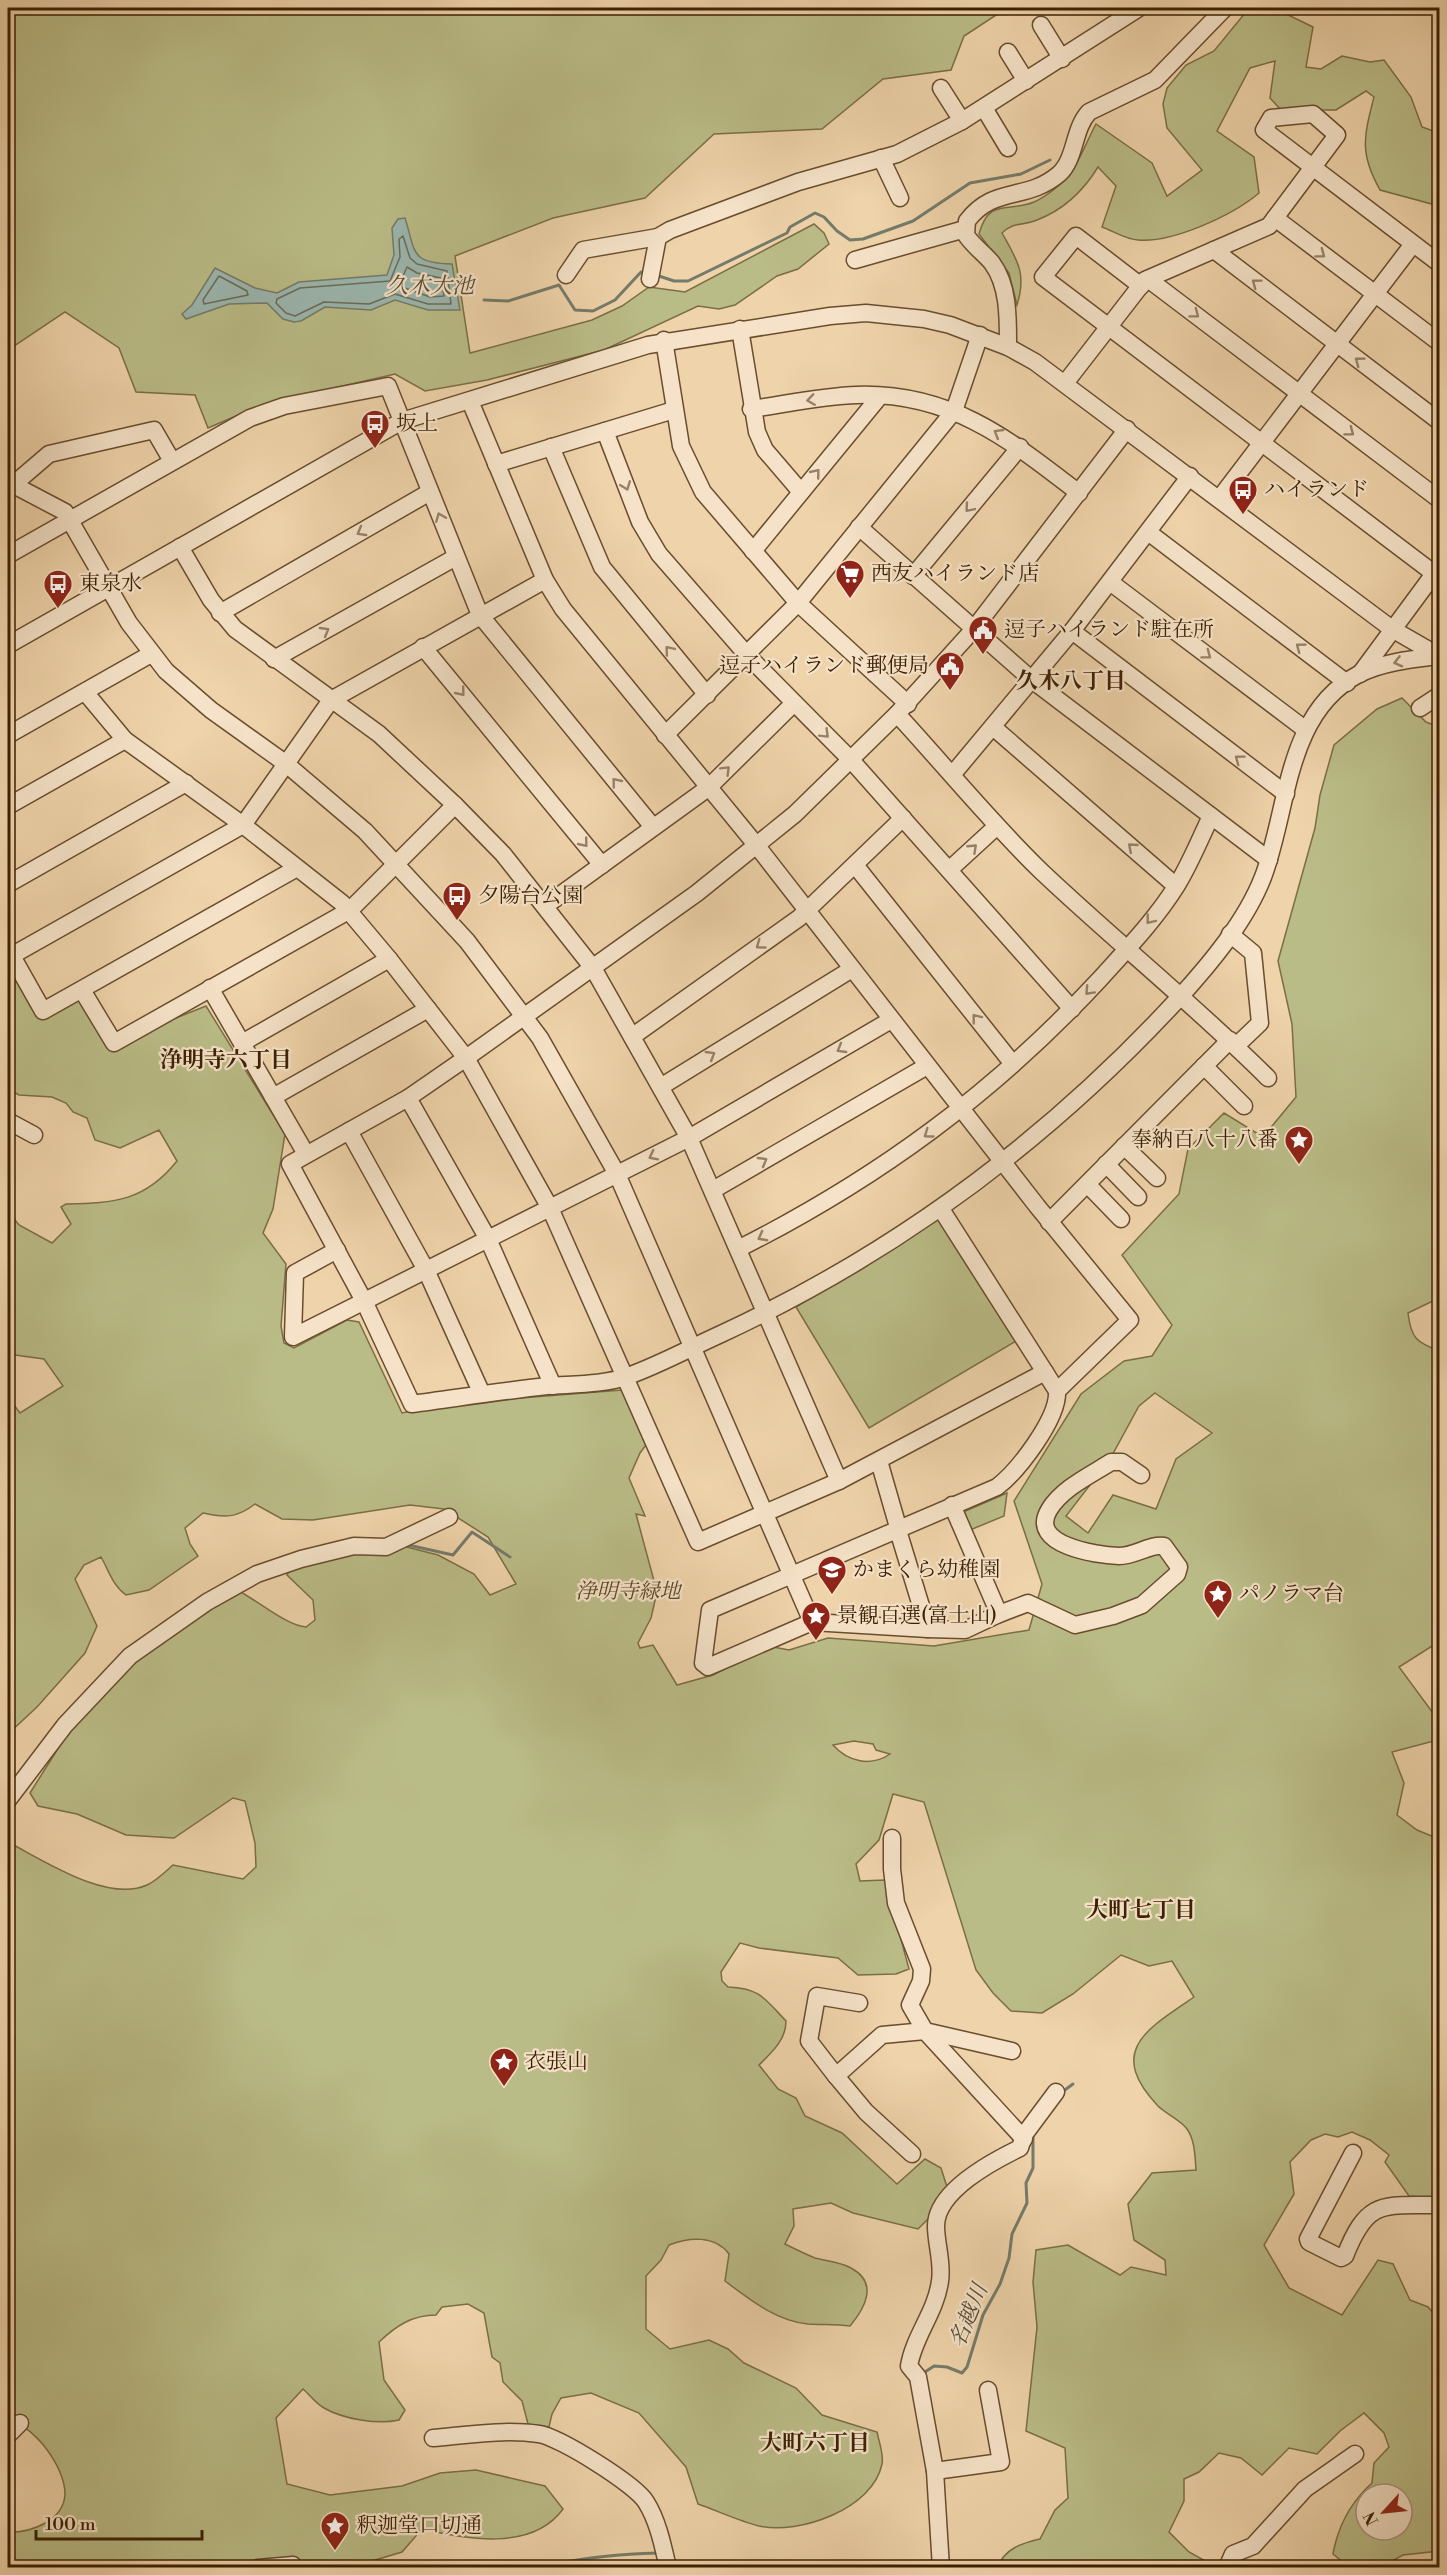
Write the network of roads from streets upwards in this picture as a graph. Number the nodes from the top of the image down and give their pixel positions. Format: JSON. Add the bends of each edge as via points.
{"nodes":[{"id":1,"x":1139,"y":8,"type":"edge"},
{"id":2,"x":1225,"y":8,"type":"edge"},
{"id":3,"x":1041,"y":25,"type":"dead end"},
{"id":4,"x":1008,"y":52,"type":"dead end"},
{"id":5,"x":1062,"y":59,"type":"junction"},
{"id":6,"x":1026,"y":81,"type":"junction"},
{"id":7,"x":941,"y":88,"type":"dead end"},
{"id":8,"x":984,"y":108,"type":"junction"},
{"id":9,"x":962,"y":121,"type":"junction"},
{"id":10,"x":1008,"y":148,"type":"dead end"},
{"id":11,"x":881,"y":158,"type":"junction"},
{"id":12,"x":900,"y":198,"type":"dead end"},
{"id":13,"x":1275,"y":218,"type":"junction"},
{"id":14,"x":964,"y":229,"type":"junction"},
{"id":15,"x":658,"y":237,"type":"junction"},
{"id":16,"x":1413,"y":244,"type":"junction"},
{"id":17,"x":1214,"y":250,"type":"junction"},
{"id":18,"x":855,"y":260,"type":"dead end"},
{"id":19,"x":1440,"y":264,"type":"edge"},
{"id":20,"x":566,"y":275,"type":"dead end"},
{"id":21,"x":650,"y":276,"type":"dead end"},
{"id":22,"x":1144,"y":282,"type":"junction"},
{"id":23,"x":1375,"y":294,"type":"junction"},
{"id":24,"x":1108,"y":328,"type":"junction"},
{"id":25,"x":740,"y":329,"type":"junction"},
{"id":26,"x":980,"y":335,"type":"junction"},
{"id":27,"x":664,"y":340,"type":"junction"},
{"id":28,"x":1336,"y":343,"type":"junction"},
{"id":29,"x":1440,"y":343,"type":"edge"},
{"id":30,"x":1008,"y":347,"type":"junction"},
{"id":31,"x":1066,"y":382,"type":"junction"},
{"id":32,"x":1299,"y":394,"type":"junction"},
{"id":33,"x":880,"y":396,"type":"junction"},
{"id":34,"x":470,"y":401,"type":"junction"},
{"id":35,"x":751,"y":409,"type":"junction"},
{"id":36,"x":674,"y":410,"type":"junction"},
{"id":37,"x":954,"y":411,"type":"junction"},
{"id":38,"x":402,"y":421,"type":"junction"},
{"id":39,"x":1440,"y":422,"type":"edge"},
{"id":40,"x":1127,"y":429,"type":"junction"},
{"id":41,"x":605,"y":431,"type":"junction"},
{"id":42,"x":1261,"y":443,"type":"junction"},
{"id":43,"x":551,"y":447,"type":"junction"},
{"id":44,"x":1020,"y":447,"type":"junction"},
{"id":45,"x":172,"y":461,"type":"junction"},
{"id":46,"x":496,"y":464,"type":"junction"},
{"id":47,"x":1190,"y":476,"type":"junction"},
{"id":48,"x":11,"y":483,"type":"edge"},
{"id":49,"x":430,"y":492,"type":"junction"},
{"id":50,"x":801,"y":492,"type":"junction"},
{"id":51,"x":1079,"y":493,"type":"junction"},
{"id":52,"x":1219,"y":499,"type":"junction"},
{"id":53,"x":1440,"y":500,"type":"edge"},
{"id":54,"x":71,"y":519,"type":"junction"},
{"id":55,"x":859,"y":527,"type":"junction"},
{"id":56,"x":1148,"y":532,"type":"junction"},
{"id":57,"x":180,"y":547,"type":"junction"},
{"id":58,"x":753,"y":551,"type":"junction"},
{"id":59,"x":8,"y":555,"type":"edge"},
{"id":60,"x":456,"y":557,"type":"junction"},
{"id":61,"x":1438,"y":573,"type":"edge"},
{"id":62,"x":913,"y":576,"type":"junction"},
{"id":63,"x":545,"y":580,"type":"junction"},
{"id":64,"x":1110,"y":582,"type":"junction"},
{"id":65,"x":110,"y":587,"type":"junction"},
{"id":66,"x":798,"y":603,"type":"junction"},
{"id":67,"x":220,"y":613,"type":"junction"},
{"id":68,"x":480,"y":615,"type":"junction"},
{"id":69,"x":1392,"y":629,"type":"junction"},
{"id":70,"x":974,"y":630,"type":"junction"},
{"id":71,"x":1072,"y":631,"type":"junction"},
{"id":72,"x":8,"y":645,"type":"edge"},
{"id":73,"x":423,"y":647,"type":"junction"},
{"id":74,"x":151,"y":654,"type":"junction"},
{"id":75,"x":747,"y":656,"type":"junction"},
{"id":76,"x":1439,"y":656,"type":"edge"},
{"id":77,"x":274,"y":660,"type":"junction"},
{"id":78,"x":1353,"y":679,"type":"junction"},
{"id":79,"x":1032,"y":680,"type":"junction"},
{"id":80,"x":85,"y":692,"type":"junction"},
{"id":81,"x":707,"y":695,"type":"junction"},
{"id":82,"x":1440,"y":695,"type":"edge"},
{"id":83,"x":331,"y":700,"type":"junction"},
{"id":84,"x":794,"y":703,"type":"junction"},
{"id":85,"x":1420,"y":708,"type":"dead end"},
{"id":86,"x":903,"y":709,"type":"junction"},
{"id":87,"x":993,"y":727,"type":"junction"},
{"id":88,"x":1305,"y":730,"type":"junction"},
{"id":89,"x":8,"y":735,"type":"edge"},
{"id":90,"x":665,"y":735,"type":"junction"},
{"id":91,"x":125,"y":740,"type":"junction"},
{"id":92,"x":851,"y":760,"type":"junction"},
{"id":93,"x":285,"y":763,"type":"junction"},
{"id":94,"x":952,"y":775,"type":"junction"},
{"id":95,"x":186,"y":783,"type":"junction"},
{"id":96,"x":708,"y":788,"type":"junction"},
{"id":97,"x":1286,"y":794,"type":"junction"},
{"id":98,"x":455,"y":805,"type":"junction"},
{"id":99,"x":8,"y":806,"type":"edge"},
{"id":100,"x":1211,"y":816,"type":"junction"},
{"id":101,"x":903,"y":818,"type":"junction"},
{"id":102,"x":243,"y":825,"type":"junction"},
{"id":103,"x":997,"y":826,"type":"junction"},
{"id":104,"x":653,"y":827,"type":"junction"},
{"id":105,"x":757,"y":846,"type":"junction"},
{"id":106,"x":1269,"y":860,"type":"junction"},
{"id":107,"x":397,"y":862,"type":"junction"},
{"id":108,"x":602,"y":864,"type":"junction"},
{"id":109,"x":855,"y":865,"type":"junction"},
{"id":110,"x":297,"y":868,"type":"junction"},
{"id":111,"x":949,"y":870,"type":"junction"},
{"id":112,"x":8,"y":884,"type":"edge"},
{"id":113,"x":1176,"y":886,"type":"junction"},
{"id":114,"x":545,"y":906,"type":"junction"},
{"id":115,"x":350,"y":910,"type":"junction"},
{"id":116,"x":807,"y":910,"type":"junction"},
{"id":117,"x":1230,"y":934,"type":"junction"},
{"id":118,"x":1128,"y":948,"type":"junction"},
{"id":119,"x":9,"y":952,"type":"edge"},
{"id":120,"x":389,"y":959,"type":"junction"},
{"id":121,"x":593,"y":968,"type":"junction"},
{"id":122,"x":852,"y":969,"type":"junction"},
{"id":123,"x":210,"y":988,"type":"junction"},
{"id":124,"x":82,"y":990,"type":"junction"},
{"id":125,"x":1182,"y":995,"type":"junction"},
{"id":126,"x":1072,"y":1008,"type":"junction"},
{"id":127,"x":428,"y":1009,"type":"junction"},
{"id":128,"x":524,"y":1016,"type":"junction"},
{"id":129,"x":891,"y":1020,"type":"junction"},
{"id":130,"x":633,"y":1036,"type":"junction"},
{"id":131,"x":242,"y":1043,"type":"junction"},
{"id":132,"x":1233,"y":1043,"type":"junction"},
{"id":133,"x":466,"y":1059,"type":"junction"},
{"id":134,"x":1013,"y":1064,"type":"junction"},
{"id":135,"x":927,"y":1066,"type":"junction"},
{"id":136,"x":1204,"y":1066,"type":"junction"},
{"id":137,"x":1268,"y":1078,"type":"dead end"},
{"id":138,"x":662,"y":1086,"type":"junction"},
{"id":139,"x":273,"y":1097,"type":"junction"},
{"id":140,"x":408,"y":1098,"type":"junction"},
{"id":141,"x":1244,"y":1106,"type":"dead end"},
{"id":142,"x":962,"y":1109,"type":"junction"},
{"id":143,"x":8,"y":1120,"type":"edge"},
{"id":144,"x":349,"y":1131,"type":"junction"},
{"id":145,"x":34,"y":1135,"type":"dead end"},
{"id":146,"x":689,"y":1138,"type":"junction"},
{"id":147,"x":1124,"y":1146,"type":"junction"},
{"id":148,"x":306,"y":1154,"type":"junction"},
{"id":149,"x":1003,"y":1162,"type":"junction"},
{"id":150,"x":1106,"y":1164,"type":"junction"},
{"id":151,"x":617,"y":1174,"type":"junction"},
{"id":152,"x":1157,"y":1178,"type":"dead end"},
{"id":153,"x":1087,"y":1184,"type":"junction"},
{"id":154,"x":713,"y":1191,"type":"junction"},
{"id":155,"x":1138,"y":1197,"type":"dead end"},
{"id":156,"x":550,"y":1208,"type":"junction"},
{"id":157,"x":941,"y":1209,"type":"junction"},
{"id":158,"x":1121,"y":1219,"type":"dead end"},
{"id":159,"x":1049,"y":1221,"type":"junction"},
{"id":160,"x":488,"y":1239,"type":"junction"},
{"id":161,"x":738,"y":1249,"type":"junction"},
{"id":162,"x":337,"y":1250,"type":"junction"},
{"id":163,"x":426,"y":1270,"type":"junction"},
{"id":164,"x":364,"y":1301,"type":"junction"},
{"id":165,"x":766,"y":1313,"type":"junction"},
{"id":166,"x":692,"y":1347,"type":"junction"},
{"id":167,"x":1045,"y":1372,"type":"junction"},
{"id":168,"x":625,"y":1377,"type":"junction"},
{"id":169,"x":553,"y":1386,"type":"junction"},
{"id":170,"x":1057,"y":1391,"type":"junction"},
{"id":171,"x":482,"y":1394,"type":"junction"},
{"id":172,"x":879,"y":1461,"type":"junction"},
{"id":173,"x":1141,"y":1475,"type":"dead end"},
{"id":174,"x":839,"y":1482,"type":"junction"},
{"id":175,"x":952,"y":1505,"type":"junction"},
{"id":176,"x":765,"y":1514,"type":"junction"},
{"id":177,"x":449,"y":1517,"type":"dead end"},
{"id":178,"x":898,"y":1527,"type":"junction"},
{"id":179,"x":790,"y":1574,"type":"junction"},
{"id":180,"x":999,"y":1614,"type":"junction"},
{"id":181,"x":812,"y":1622,"type":"junction"},
{"id":182,"x":928,"y":1629,"type":"junction"},
{"id":183,"x":8,"y":1800,"type":"edge"},
{"id":184,"x":892,"y":1838,"type":"dead end"},
{"id":185,"x":859,"y":2002,"type":"dead end"},
{"id":186,"x":924,"y":2031,"type":"junction"},
{"id":187,"x":1012,"y":2051,"type":"dead end"},
{"id":188,"x":836,"y":2076,"type":"junction"},
{"id":189,"x":1056,"y":2092,"type":"dead end"},
{"id":190,"x":1024,"y":2139,"type":"junction"},
{"id":191,"x":1353,"y":2152,"type":"dead end"},
{"id":192,"x":912,"y":2154,"type":"dead end"},
{"id":193,"x":1440,"y":2205,"type":"edge"},
{"id":194,"x":988,"y":2390,"type":"dead end"},
{"id":195,"x":433,"y":2438,"type":"dead end"},
{"id":196,"x":1355,"y":2454,"type":"dead end"},
{"id":197,"x":935,"y":2471,"type":"junction"},
{"id":198,"x":293,"y":2565,"type":"dead end"},
{"id":199,"x":258,"y":2568,"type":"edge"},
{"id":200,"x":668,"y":2568,"type":"edge"},
{"id":201,"x":941,"y":2568,"type":"edge"},
{"id":202,"x":1227,"y":2568,"type":"edge"}],
"edges":[{"from":1,"to":5,"type":"street"},
{"from":2,"to":14,"type":"street","via":[[1155,80],[1089,112],[1081,120],[1069,156],[1058,174],[1028,192],[986,201]]},
{"from":3,"to":5,"type":"street"},
{"from":4,"to":6,"type":"street"},
{"from":5,"to":6,"type":"street"},
{"from":6,"to":8,"type":"street"},
{"from":7,"to":9,"type":"street"},
{"from":8,"to":9,"type":"street"},
{"from":8,"to":10,"type":"street"},
{"from":9,"to":11,"type":"street","via":[[897,154]]},
{"from":11,"to":12,"type":"street"},
{"from":11,"to":15,"type":"street","via":[[798,182]]},
{"from":13,"to":16,"type":"street","via":[[1313,168]]},
{"from":13,"to":17,"type":"street","via":[[1269,226]]},
{"from":13,"to":23,"type":"street","one_way":true},
{"from":14,"to":18,"type":"street"},
{"from":14,"to":30,"type":"street","via":[[1001,280]]},
{"from":15,"to":20,"type":"street","via":[[583,250]]},
{"from":15,"to":21,"type":"street"},
{"from":16,"to":19,"type":"street"},
{"from":16,"to":23,"type":"street"},
{"from":17,"to":22,"type":"street"},
{"from":28,"to":17,"type":"street","one_way":true},
{"from":22,"to":24,"type":"street"},
{"from":22,"to":24,"type":"street","via":[[1076,236],[1043,277]]},
{"from":22,"to":32,"type":"street","one_way":true},
{"from":23,"to":28,"type":"street"},
{"from":23,"to":29,"type":"street"},
{"from":24,"to":31,"type":"street"},
{"from":24,"to":42,"type":"street"},
{"from":25,"to":26,"type":"street","via":[[830,315],[866,314],[924,319]]},
{"from":25,"to":27,"type":"street"},
{"from":25,"to":35,"type":"street"},
{"from":26,"to":30,"type":"street"},
{"from":26,"to":37,"type":"street"},
{"from":27,"to":34,"type":"street"},
{"from":27,"to":36,"type":"street"},
{"from":28,"to":32,"type":"street"},
{"from":39,"to":28,"type":"street","one_way":true},
{"from":30,"to":31,"type":"street"},
{"from":31,"to":40,"type":"street"},
{"from":32,"to":42,"type":"street"},
{"from":32,"to":53,"type":"street","one_way":true},
{"from":33,"to":35,"type":"street","one_way":true,"via":[[833,397]]},
{"from":33,"to":37,"type":"street","via":[[906,398]]},
{"from":50,"to":33,"type":"street","one_way":true},
{"from":34,"to":38,"type":"street"},
{"from":34,"to":46,"type":"street"},
{"from":35,"to":50,"type":"street","via":[[765,450]]},
{"from":36,"to":41,"type":"street"},
{"from":36,"to":58,"type":"street","via":[[681,446],[699,485]]},
{"from":44,"to":37,"type":"street","one_way":true},
{"from":37,"to":55,"type":"street"},
{"from":38,"to":45,"type":"street","via":[[388,386],[265,411]]},
{"from":38,"to":49,"type":"street"},
{"from":38,"to":57,"type":"street"},
{"from":40,"to":47,"type":"street"},
{"from":40,"to":51,"type":"street"},
{"from":41,"to":43,"type":"street"},
{"from":41,"to":75,"type":"street","one_way":true,"via":[[650,542]]},
{"from":42,"to":52,"type":"street"},
{"from":42,"to":61,"type":"street"},
{"from":43,"to":46,"type":"street"},
{"from":81,"to":43,"type":"street","one_way":true,"via":[[602,567]]},
{"from":44,"to":51,"type":"street"},
{"from":44,"to":62,"type":"street","one_way":true},
{"from":45,"to":48,"type":"street","via":[[154,430],[49,454]]},
{"from":45,"to":54,"type":"street"},
{"from":46,"to":63,"type":"street"},
{"from":47,"to":52,"type":"street"},
{"from":47,"to":56,"type":"street"},
{"from":48,"to":54,"type":"street"},
{"from":60,"to":49,"type":"street","one_way":true},
{"from":49,"to":67,"type":"street","one_way":true},
{"from":50,"to":58,"type":"street"},
{"from":51,"to":70,"type":"street"},
{"from":52,"to":69,"type":"street"},
{"from":54,"to":59,"type":"street"},
{"from":54,"to":65,"type":"street"},
{"from":55,"to":62,"type":"street"},
{"from":55,"to":66,"type":"street"},
{"from":56,"to":64,"type":"street"},
{"from":78,"to":56,"type":"street","one_way":true},
{"from":57,"to":65,"type":"street"},
{"from":57,"to":67,"type":"street"},
{"from":58,"to":66,"type":"street"},
{"from":60,"to":68,"type":"street"},
{"from":77,"to":60,"type":"street","one_way":true},
{"from":61,"to":69,"type":"street"},
{"from":62,"to":70,"type":"street"},
{"from":63,"to":68,"type":"street"},
{"from":63,"to":90,"type":"street","via":[[585,639]]},
{"from":64,"to":71,"type":"street"},
{"from":64,"to":88,"type":"street","one_way":true},
{"from":65,"to":72,"type":"street"},
{"from":65,"to":74,"type":"street"},
{"from":66,"to":75,"type":"street"},
{"from":66,"to":86,"type":"street"},
{"from":67,"to":77,"type":"street"},
{"from":68,"to":73,"type":"street"},
{"from":104,"to":68,"type":"street","one_way":true},
{"from":69,"to":76,"type":"street"},
{"from":69,"to":78,"type":"street"},
{"from":70,"to":79,"type":"street"},
{"from":70,"to":86,"type":"street"},
{"from":71,"to":79,"type":"street"},
{"from":97,"to":71,"type":"street","one_way":true},
{"from":73,"to":83,"type":"street"},
{"from":73,"to":108,"type":"street","one_way":true},
{"from":74,"to":80,"type":"street"},
{"from":74,"to":93,"type":"street","via":[[185,690]]},
{"from":75,"to":81,"type":"street"},
{"from":75,"to":84,"type":"street"},
{"from":76,"to":78,"type":"street","one_way":true,"via":[[1410,659]]},
{"from":77,"to":83,"type":"street"},
{"from":78,"to":88,"type":"street"},
{"from":79,"to":87,"type":"street"},
{"from":79,"to":100,"type":"street"},
{"from":80,"to":89,"type":"street"},
{"from":80,"to":91,"type":"street"},
{"from":81,"to":90,"type":"street"},
{"from":82,"to":85,"type":"street"},
{"from":83,"to":93,"type":"street"},
{"from":83,"to":98,"type":"street","via":[[380,734]]},
{"from":84,"to":92,"type":"street","one_way":true},
{"from":96,"to":84,"type":"street","one_way":true},
{"from":86,"to":92,"type":"street"},
{"from":86,"to":94,"type":"street"},
{"from":87,"to":94,"type":"street"},
{"from":113,"to":87,"type":"street","one_way":true},
{"from":88,"to":97,"type":"street"},
{"from":90,"to":96,"type":"street"},
{"from":91,"to":95,"type":"street"},
{"from":91,"to":99,"type":"street"},
{"from":92,"to":101,"type":"street"},
{"from":92,"to":105,"type":"street"},
{"from":93,"to":102,"type":"street"},
{"from":93,"to":107,"type":"street"},
{"from":94,"to":103,"type":"street"},
{"from":95,"to":102,"type":"street"},
{"from":95,"to":112,"type":"street"},
{"from":96,"to":104,"type":"street"},
{"from":96,"to":105,"type":"street"},
{"from":97,"to":106,"type":"street"},
{"from":98,"to":107,"type":"street"},
{"from":98,"to":114,"type":"street","via":[[503,854]]},
{"from":100,"to":106,"type":"street"},
{"from":100,"to":113,"type":"street"},
{"from":101,"to":109,"type":"street"},
{"from":101,"to":111,"type":"street"},
{"from":102,"to":110,"type":"street"},
{"from":102,"to":119,"type":"street"},
{"from":111,"to":103,"type":"street","one_way":true},
{"from":103,"to":118,"type":"street"},
{"from":104,"to":108,"type":"street"},
{"from":105,"to":116,"type":"street"},
{"from":105,"to":121,"type":"street"},
{"from":106,"to":117,"type":"street","via":[[1262,881]]},
{"from":107,"to":115,"type":"street"},
{"from":107,"to":128,"type":"street","via":[[467,941]]},
{"from":108,"to":114,"type":"street"},
{"from":109,"to":116,"type":"street"},
{"from":134,"to":109,"type":"street","one_way":true},
{"from":110,"to":115,"type":"street"},
{"from":110,"to":124,"type":"street"},
{"from":111,"to":126,"type":"street"},
{"from":113,"to":118,"type":"street","one_way":true},
{"from":114,"to":121,"type":"street"},
{"from":115,"to":120,"type":"street"},
{"from":115,"to":123,"type":"street"},
{"from":116,"to":122,"type":"street"},
{"from":116,"to":130,"type":"street","one_way":true},
{"from":117,"to":125,"type":"street"},
{"from":117,"to":132,"type":"street","via":[[1253,953],[1260,1023]]},
{"from":118,"to":125,"type":"street"},
{"from":118,"to":126,"type":"street","one_way":true},
{"from":119,"to":124,"type":"street","via":[[44,1011]]},
{"from":120,"to":127,"type":"street"},
{"from":120,"to":131,"type":"street"},
{"from":121,"to":128,"type":"street"},
{"from":121,"to":130,"type":"street"},
{"from":122,"to":129,"type":"street"},
{"from":138,"to":122,"type":"street","one_way":true},
{"from":123,"to":124,"type":"street","via":[[114,1043]]},
{"from":123,"to":131,"type":"street"},
{"from":125,"to":132,"type":"street"},
{"from":125,"to":149,"type":"street","via":[[1076,1099]]},
{"from":126,"to":134,"type":"street"},
{"from":127,"to":133,"type":"street"},
{"from":127,"to":139,"type":"street"},
{"from":128,"to":133,"type":"street"},
{"from":128,"to":151,"type":"street","via":[[564,1078]]},
{"from":129,"to":135,"type":"street"},
{"from":129,"to":146,"type":"street","one_way":true},
{"from":130,"to":138,"type":"street"},
{"from":131,"to":139,"type":"street"},
{"from":132,"to":136,"type":"street"},
{"from":132,"to":137,"type":"street"},
{"from":133,"to":140,"type":"street"},
{"from":133,"to":156,"type":"street"},
{"from":134,"to":142,"type":"street"},
{"from":135,"to":142,"type":"street"},
{"from":154,"to":135,"type":"street","one_way":true},
{"from":136,"to":141,"type":"street"},
{"from":136,"to":147,"type":"street"},
{"from":138,"to":146,"type":"street"},
{"from":139,"to":148,"type":"street"},
{"from":140,"to":144,"type":"street"},
{"from":140,"to":160,"type":"street"},
{"from":142,"to":149,"type":"street"},
{"from":142,"to":161,"type":"street","one_way":true,"via":[[866,1178]]},
{"from":143,"to":145,"type":"street"},
{"from":144,"to":148,"type":"street"},
{"from":144,"to":163,"type":"street"},
{"from":146,"to":151,"type":"street","one_way":true},
{"from":146,"to":154,"type":"street"},
{"from":147,"to":150,"type":"street"},
{"from":147,"to":152,"type":"street"},
{"from":148,"to":162,"type":"street","via":[[290,1164]]},
{"from":149,"to":157,"type":"street"},
{"from":149,"to":159,"type":"street"},
{"from":150,"to":153,"type":"street"},
{"from":150,"to":155,"type":"street"},
{"from":151,"to":156,"type":"street"},
{"from":151,"to":166,"type":"street"},
{"from":153,"to":158,"type":"street"},
{"from":153,"to":159,"type":"street"},
{"from":154,"to":161,"type":"street"},
{"from":156,"to":160,"type":"street"},
{"from":156,"to":168,"type":"street"},
{"from":157,"to":165,"type":"street","via":[[860,1262]]},
{"from":157,"to":167,"type":"street"},
{"from":159,"to":170,"type":"street","via":[[1130,1320]]},
{"from":160,"to":163,"type":"street"},
{"from":160,"to":169,"type":"street"},
{"from":161,"to":165,"type":"street"},
{"from":162,"to":164,"type":"street"},
{"from":162,"to":164,"type":"street","via":[[295,1274],[293,1337]]},
{"from":163,"to":164,"type":"street"},
{"from":163,"to":171,"type":"street"},
{"from":164,"to":171,"type":"street","via":[[412,1404]]},
{"from":165,"to":166,"type":"street"},
{"from":165,"to":174,"type":"street"},
{"from":166,"to":168,"type":"street"},
{"from":166,"to":176,"type":"street"},
{"from":167,"to":170,"type":"street"},
{"from":167,"to":172,"type":"street"},
{"from":168,"to":169,"type":"street"},
{"from":168,"to":176,"type":"street","via":[[698,1542]]},
{"from":169,"to":171,"type":"street"},
{"from":170,"to":175,"type":"street","via":[[1058,1401],[1046,1427],[1007,1479]]},
{"from":172,"to":174,"type":"street"},
{"from":172,"to":178,"type":"street"},
{"from":173,"to":180,"type":"street","via":[[1122,1462],[1111,1462],[1059,1498],[1045,1519],[1046,1531],[1068,1546],[1121,1556],[1164,1546],[1179,1567],[1177,1574],[1142,1605],[1076,1625],[1028,1603]]},
{"from":174,"to":176,"type":"street"},
{"from":175,"to":178,"type":"street"},
{"from":175,"to":180,"type":"street"},
{"from":176,"to":179,"type":"street"},
{"from":177,"to":183,"type":"street","via":[[386,1547],[354,1546],[257,1574],[207,1602],[130,1656],[65,1725]]},
{"from":178,"to":179,"type":"street"},
{"from":178,"to":182,"type":"street"},
{"from":179,"to":181,"type":"street"},
{"from":179,"to":181,"type":"street","via":[[710,1610],[703,1663],[708,1667]]},
{"from":180,"to":182,"type":"street","via":[[965,1630]]},
{"from":181,"to":182,"type":"street"},
{"from":184,"to":186,"type":"street","via":[[897,1903],[922,1970],[910,2004]]},
{"from":185,"to":188,"type":"street","via":[[817,1996],[809,2041]]},
{"from":186,"to":187,"type":"street"},
{"from":186,"to":188,"type":"street","via":[[882,2035]]},
{"from":186,"to":190,"type":"street"},
{"from":188,"to":192,"type":"street","via":[[866,2112]]},
{"from":189,"to":190,"type":"street"},
{"from":190,"to":197,"type":"street","via":[[1020,2148],[989,2162],[958,2187],[938,2213],[941,2279],[926,2324],[912,2345],[909,2366],[918,2378]]},
{"from":191,"to":193,"type":"street","via":[[1309,2242],[1341,2258],[1356,2229],[1380,2209],[1390,2205]]},
{"from":194,"to":197,"type":"street","via":[[1001,2462]]},
{"from":195,"to":200,"type":"street","via":[[484,2433],[539,2434],[552,2438],[617,2476],[645,2500]]},
{"from":196,"to":202,"type":"street","via":[[1305,2489],[1252,2546],[1233,2554]]},
{"from":197,"to":201,"type":"street"},
{"from":198,"to":199,"type":"street"}]}
